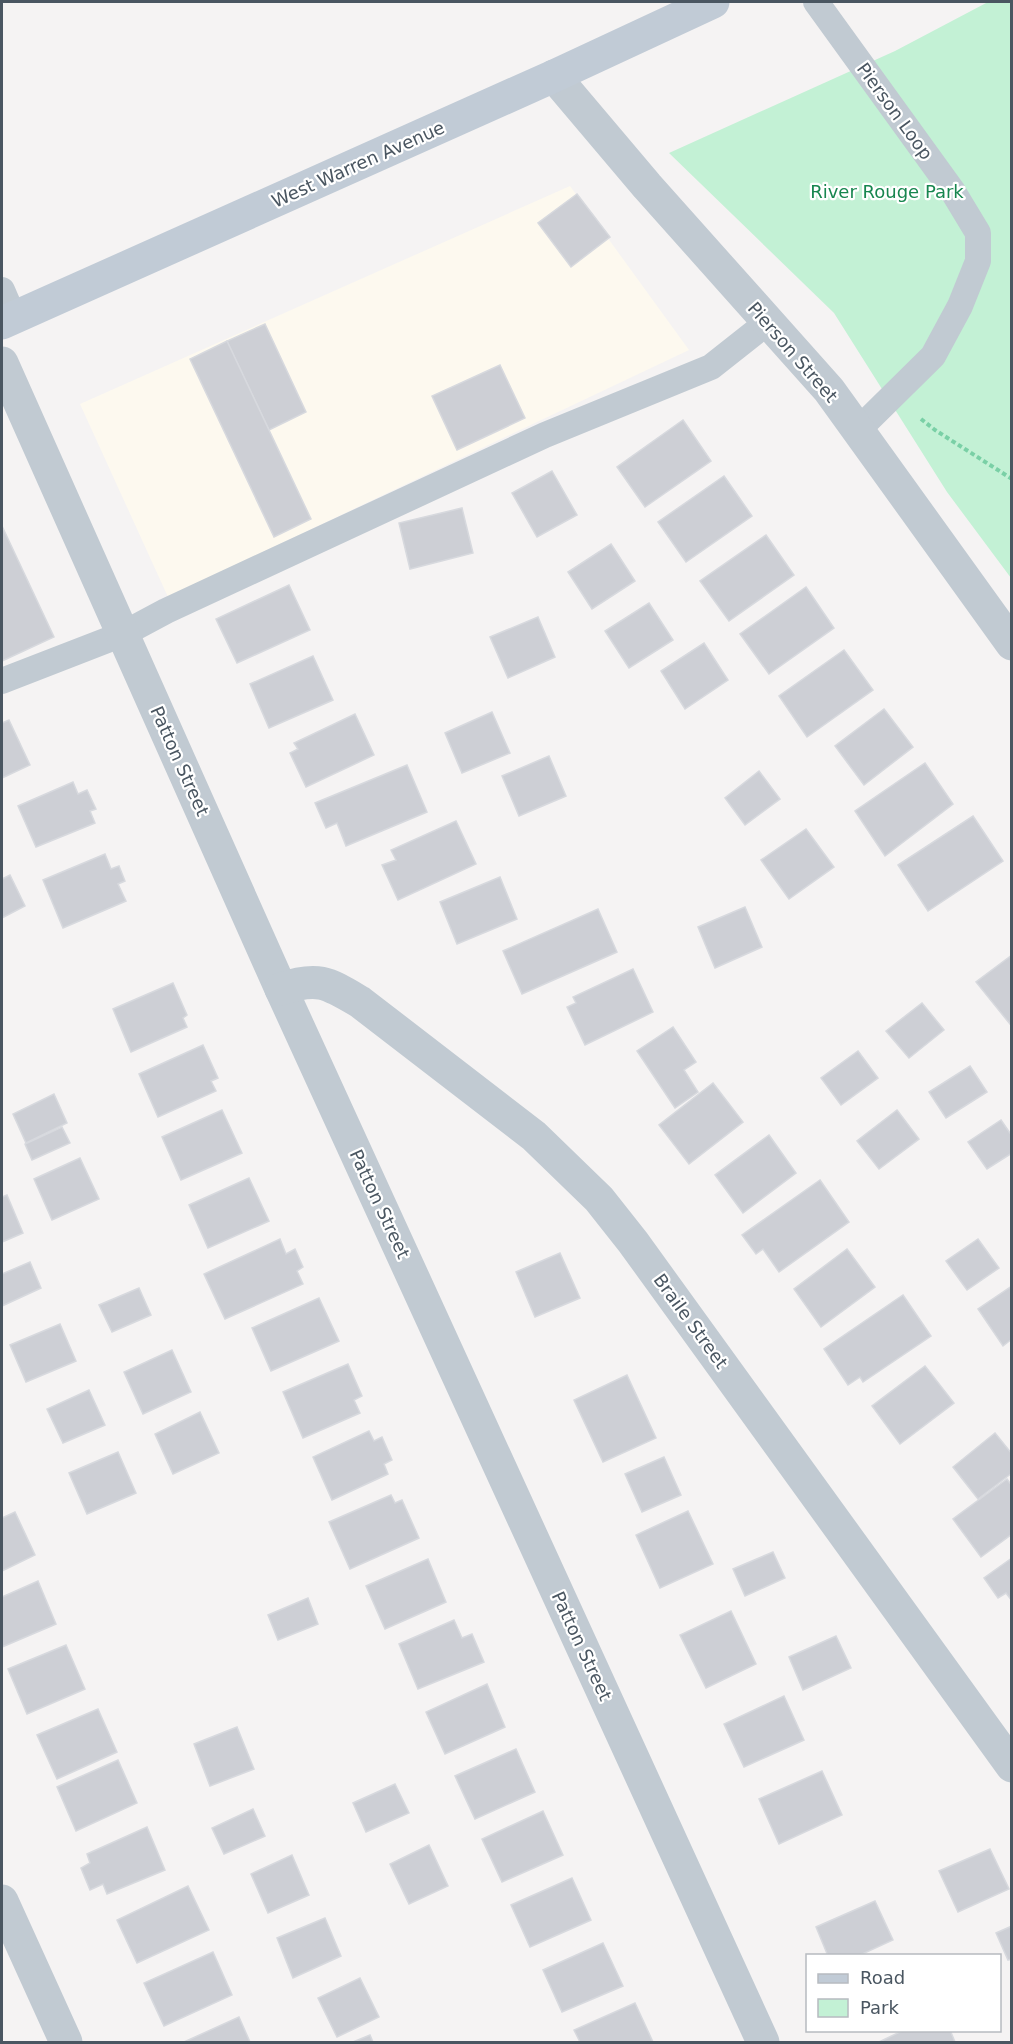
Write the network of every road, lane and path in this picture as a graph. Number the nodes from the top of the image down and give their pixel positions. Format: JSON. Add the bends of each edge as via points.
{"nodes":[{"id":1,"x":712,"y":2,"type":"edge"},
{"id":2,"x":816,"y":2,"type":"edge"},
{"id":3,"x":554,"y":76,"type":"junction"},
{"id":4,"x":6,"y":311,"type":"edge"},
{"id":5,"x":768,"y":322,"type":"junction"},
{"id":6,"x":2,"y":363,"type":"edge"},
{"id":7,"x":892,"y":395,"type":"junction"},
{"id":8,"x":858,"y":430,"type":"junction"},
{"id":9,"x":1011,"y":479,"type":"edge"},
{"id":10,"x":123,"y":634,"type":"junction"},
{"id":11,"x":1011,"y":644,"type":"edge"},
{"id":12,"x":2,"y":681,"type":"edge"},
{"id":13,"x":281,"y":989,"type":"junction"},
{"id":14,"x":1011,"y":1766,"type":"edge"},
{"id":15,"x":2,"y":1900,"type":"edge"},
{"id":16,"x":66,"y":2043,"type":"edge"},
{"id":17,"x":764,"y":2043,"type":"edge"}],
"edges":[{"from":1,"to":3,"type":"main road","name":"West Warren Avenue"},
{"from":2,"to":7,"type":"lane","name":"Pierson Loop","via":[[952,190],[978,233],[978,261],[960,306],[933,356]]},
{"from":3,"to":4,"type":"main road","name":"West Warren Avenue"},
{"from":3,"to":5,"type":"street","name":"Pierson Street"},
{"from":5,"to":8,"type":"street","name":"Pierson Street","via":[[829,390]]},
{"from":5,"to":10,"type":"lane","via":[[711,367],[545,435]]},
{"from":6,"to":10,"type":"street","name":"Patton Street"},
{"from":7,"to":8,"type":"lane","name":"Pierson Loop"},
{"from":7,"to":9,"type":"path","via":[[935,430]]},
{"from":8,"to":11,"type":"street","name":"Pierson Street"},
{"from":10,"to":12,"type":"lane"},
{"from":10,"to":13,"type":"street","name":"Patton Street"},
{"from":13,"to":14,"type":"street","name":"Braile Street","via":[[302,982],[320,982],[360,1002],[534,1137],[599,1199]]},
{"from":13,"to":17,"type":"street","name":"Patton Street"},
{"from":15,"to":16,"type":"street"}]}
